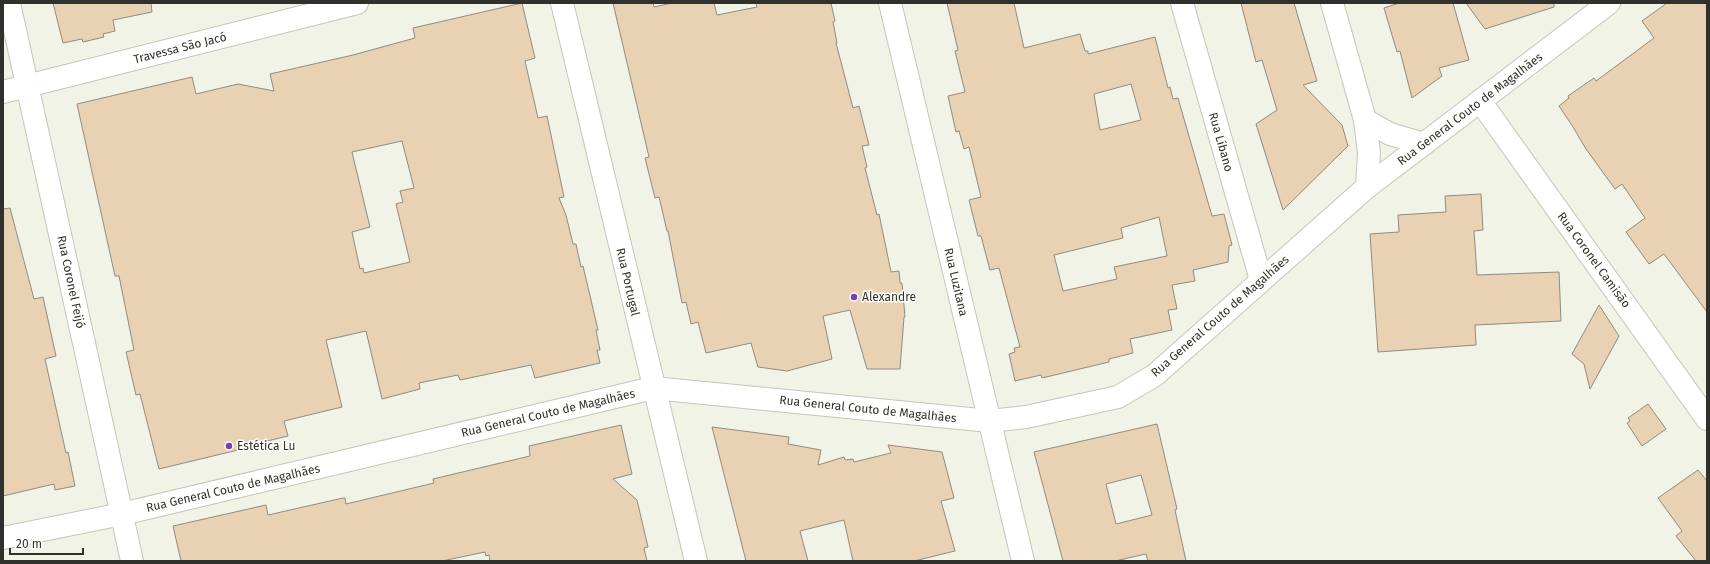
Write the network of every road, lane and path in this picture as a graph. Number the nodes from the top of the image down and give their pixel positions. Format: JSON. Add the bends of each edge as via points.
{"nodes":[{"id":1,"x":9,"y":3,"type":"edge"},
{"id":2,"x":357,"y":3,"type":"edge"},
{"id":3,"x":562,"y":3,"type":"edge"},
{"id":4,"x":890,"y":3,"type":"edge"},
{"id":5,"x":1182,"y":3,"type":"edge"},
{"id":6,"x":1332,"y":3,"type":"edge"},
{"id":7,"x":1609,"y":3,"type":"edge"},
{"id":8,"x":28,"y":87,"type":"junction"},
{"id":9,"x":3,"y":92,"type":"edge"},
{"id":10,"x":1480,"y":101,"type":"junction"},
{"id":11,"x":1365,"y":120,"type":"junction"},
{"id":12,"x":1424,"y":144,"type":"junction"},
{"id":13,"x":1367,"y":187,"type":"junction"},
{"id":14,"x":1261,"y":280,"type":"junction"},
{"id":15,"x":653,"y":388,"type":"junction"},
{"id":16,"x":1707,"y":419,"type":"edge"},
{"id":17,"x":990,"y":421,"type":"junction"},
{"id":18,"x":122,"y":514,"type":"junction"},
{"id":19,"x":3,"y":538,"type":"edge"},
{"id":20,"x":132,"y":561,"type":"edge"},
{"id":21,"x":696,"y":561,"type":"edge"},
{"id":22,"x":1023,"y":561,"type":"edge"}],
"edges":[{"from":1,"to":8,"type":"street","name":"Rua Coronel Feijó"},
{"from":2,"to":8,"type":"street","name":"Travessa São Jacó"},
{"from":3,"to":15,"type":"street","name":"Rua Portugal"},
{"from":4,"to":17,"type":"street","name":"Rua Luzitana"},
{"from":5,"to":14,"type":"street","name":"Rua Líbano"},
{"from":6,"to":11,"type":"street"},
{"from":7,"to":10,"type":"street","name":"Rua General Couto de Magalhães"},
{"from":8,"to":9,"type":"street","name":"Travessa São Jacó"},
{"from":8,"to":18,"type":"street","name":"Rua Coronel Feijó"},
{"from":10,"to":12,"type":"street","name":"Rua General Couto de Magalhães"},
{"from":10,"to":16,"type":"street","name":"Rua Coronel Camisão"},
{"from":11,"to":12,"type":"street","via":[[1390,134]]},
{"from":11,"to":13,"type":"street","via":[[1369,153]]},
{"from":12,"to":13,"type":"street","name":"Rua General Couto de Magalhães"},
{"from":13,"to":14,"type":"street","name":"Rua General Couto de Magalhães"},
{"from":14,"to":17,"type":"street","name":"Rua General Couto de Magalhães","via":[[1155,375],[1118,397],[1026,417]]},
{"from":15,"to":17,"type":"street","name":"Rua General Couto de Magalhães"},
{"from":15,"to":18,"type":"street","name":"Rua General Couto de Magalhães"},
{"from":15,"to":21,"type":"street","name":"Rua Portugal"},
{"from":17,"to":22,"type":"street","name":"Rua Luzitana"},
{"from":18,"to":19,"type":"street","name":"Rua General Couto de Magalhães"},
{"from":18,"to":20,"type":"street","name":"Rua Coronel Feijó"}]}
